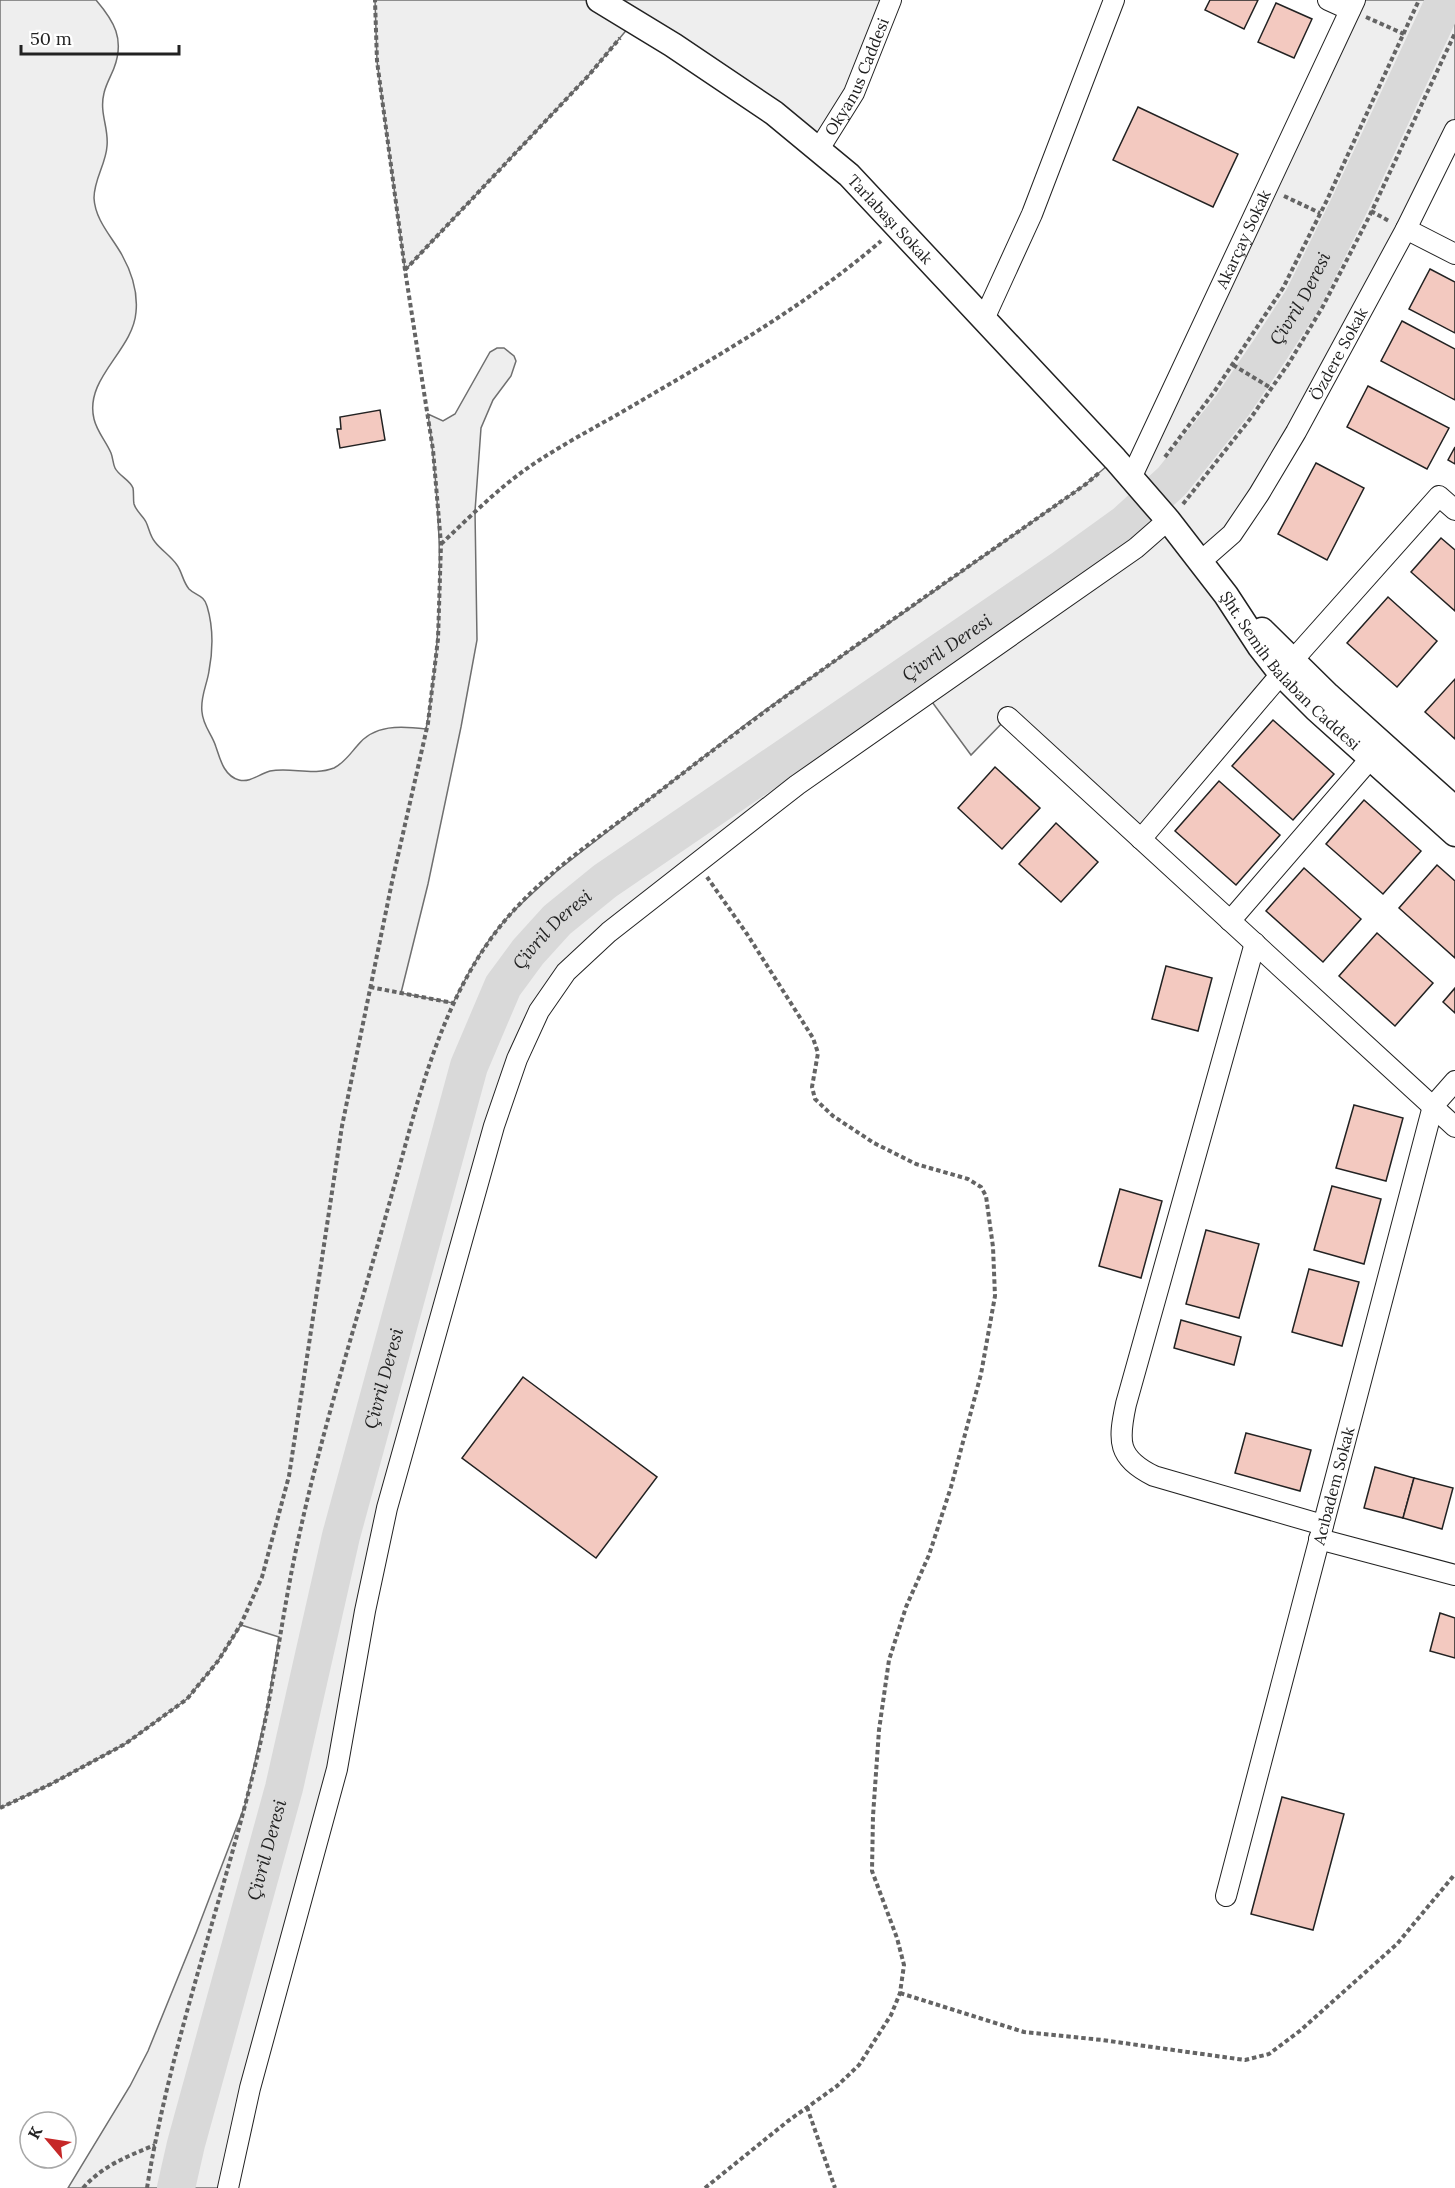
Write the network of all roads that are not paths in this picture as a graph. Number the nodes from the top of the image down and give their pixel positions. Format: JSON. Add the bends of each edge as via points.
{"nodes":[{"id":1,"x":599,"y":0,"type":"edge"},
{"id":2,"x":891,"y":0,"type":"edge"},
{"id":3,"x":1114,"y":0,"type":"edge"},
{"id":4,"x":1328,"y":0,"type":"edge"},
{"id":5,"x":1353,"y":5,"type":"edge"},
{"id":6,"x":1455,"y":130,"type":"edge"},
{"id":7,"x":819,"y":149,"type":"junction"},
{"id":8,"x":1406,"y":229,"type":"junction"},
{"id":9,"x":1455,"y":254,"type":"edge"},
{"id":10,"x":984,"y":319,"type":"junction"},
{"id":11,"x":1135,"y":483,"type":"junction"},
{"id":12,"x":1455,"y":510,"type":"edge"},
{"id":13,"x":1165,"y":517,"type":"junction"},
{"id":14,"x":1200,"y":562,"type":"junction"},
{"id":15,"x":1287,"y":667,"type":"junction"},
{"id":16,"x":1008,"y":717,"type":"dead end"},
{"id":17,"x":1370,"y":759,"type":"junction"},
{"id":18,"x":1455,"y":809,"type":"edge"},
{"id":19,"x":1455,"y":834,"type":"edge"},
{"id":20,"x":1141,"y":839,"type":"junction"},
{"id":21,"x":1230,"y":921,"type":"junction"},
{"id":22,"x":1255,"y":943,"type":"junction"},
{"id":23,"x":1455,"y":1081,"type":"edge"},
{"id":24,"x":1433,"y":1106,"type":"junction"},
{"id":25,"x":1455,"y":1127,"type":"edge"},
{"id":26,"x":1321,"y":1532,"type":"junction"},
{"id":27,"x":1455,"y":1575,"type":"edge"},
{"id":28,"x":1226,"y":1896,"type":"dead end"},
{"id":29,"x":228,"y":2188,"type":"edge"}],
"edges":[{"from":1,"to":7,"type":"street","name":"Tarlabaşı Sokak","via":[[674,45]]},
{"from":2,"to":7,"type":"street","name":"Okyanus Caddesi","via":[[854,93]]},
{"from":3,"to":10,"type":"street","via":[[1032,214]]},
{"from":4,"to":5,"type":"street"},
{"from":5,"to":11,"type":"street","name":"Akarçay Sokak"},
{"from":6,"to":8,"type":"street","name":"Özdere Sokak"},
{"from":7,"to":10,"type":"street","name":"Tarlabaşı Sokak","via":[[849,175]]},
{"from":8,"to":9,"type":"street"},
{"from":8,"to":14,"type":"street","name":"Özdere Sokak","via":[[1259,494],[1232,534]]},
{"from":10,"to":11,"type":"street","name":"Tarlabaşı Sokak"},
{"from":11,"to":13,"type":"street","name":"Tarlabaşı Sokak"},
{"from":12,"to":15,"type":"street","via":[[1439,496]]},
{"from":13,"to":14,"type":"street","name":"Şht. Semih Balaban Caddesi"},
{"from":13,"to":29,"type":"street","via":[[1136,548],[797,785],[609,932],[566,972],[539,1011],[508,1081],[494,1126],[387,1508],[337,1769],[250,2088]]},
{"from":14,"to":15,"type":"street","name":"Şht. Semih Balaban Caddesi","via":[[1260,647]]},
{"from":15,"to":17,"type":"street","name":"Şht. Semih Balaban Caddesi"},
{"from":15,"to":18,"type":"street","name":"Şht. Semih Balaban Caddesi","via":[[1328,695]]},
{"from":15,"to":20,"type":"street"},
{"from":16,"to":20,"type":"street"},
{"from":17,"to":19,"type":"street","name":"Şht. Semih Balaban Caddesi"},
{"from":17,"to":21,"type":"street"},
{"from":20,"to":21,"type":"street"},
{"from":21,"to":22,"type":"street"},
{"from":22,"to":24,"type":"street"},
{"from":22,"to":26,"type":"street","via":[[1126,1404],[1121,1440],[1127,1457],[1154,1476]]},
{"from":23,"to":24,"type":"street","name":"Acıbadem Sokak"},
{"from":24,"to":25,"type":"street"},
{"from":24,"to":26,"type":"street","name":"Acıbadem Sokak"},
{"from":26,"to":27,"type":"street"},
{"from":26,"to":28,"type":"street","name":"Acıbadem Sokak"}]}
